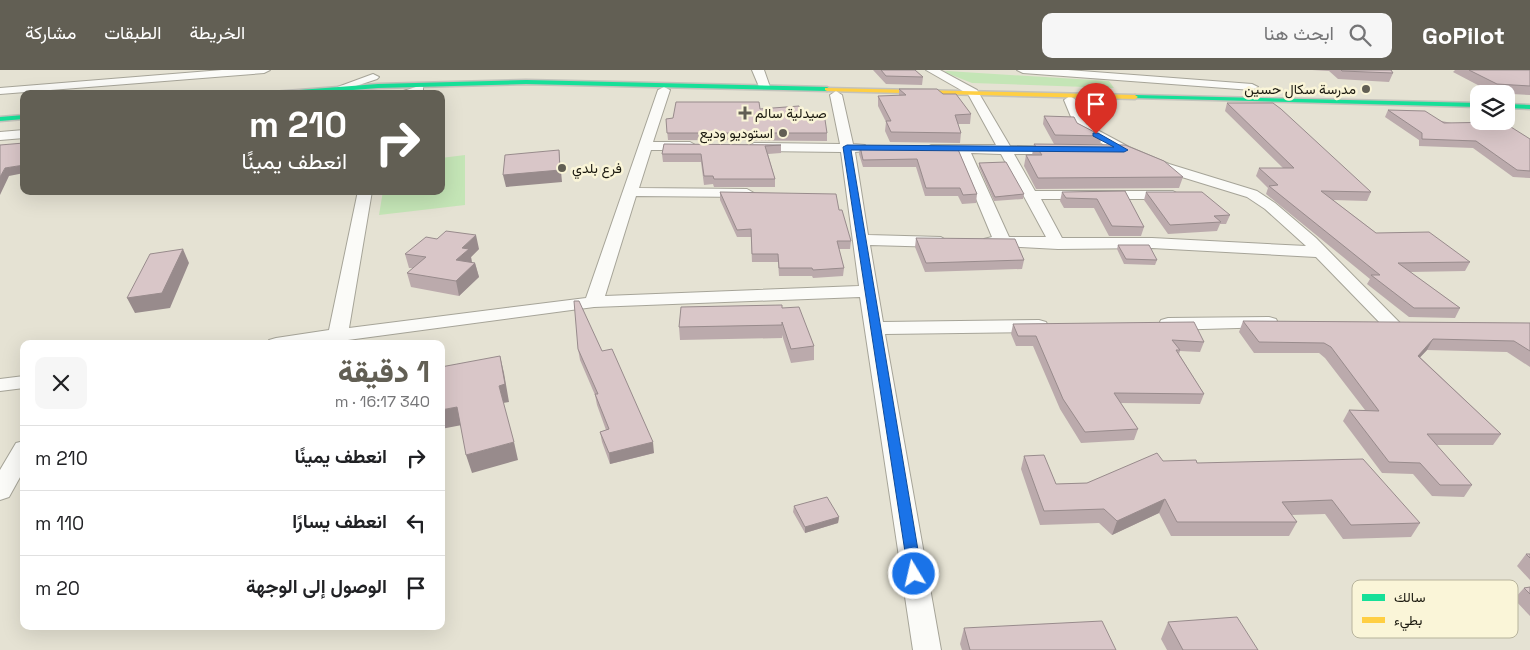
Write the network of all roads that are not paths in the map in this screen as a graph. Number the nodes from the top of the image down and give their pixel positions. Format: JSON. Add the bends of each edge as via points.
{"nodes":[{"id":1,"x":264,"y":70,"type":"edge"},
{"id":2,"x":758,"y":70,"type":"edge"},
{"id":3,"x":923,"y":70,"type":"edge"},
{"id":4,"x":932,"y":70,"type":"edge"},
{"id":5,"x":1022,"y":70,"type":"edge"},
{"id":6,"x":1242,"y":70,"type":"edge"},
{"id":7,"x":1124,"y":73,"type":"edge"},
{"id":8,"x":74,"y":75,"type":"dead end"},
{"id":9,"x":378,"y":84,"type":"edge"},
{"id":10,"x":764,"y":87,"type":"junction"},
{"id":11,"x":1252,"y":87,"type":"junction"},
{"id":12,"x":341,"y":88,"type":"joint"},
{"id":13,"x":403,"y":89,"type":"edge"},
{"id":14,"x":57,"y":90,"type":"edge"},
{"id":15,"x":318,"y":90,"type":"edge"},
{"id":16,"x":365,"y":90,"type":"edge"},
{"id":17,"x":419,"y":90,"type":"junction"},
{"id":18,"x":664,"y":90,"type":"junction"},
{"id":19,"x":0,"y":91,"type":"edge"},
{"id":20,"x":20,"y":91,"type":"edge"},
{"id":21,"x":932,"y":91,"type":"junction"},
{"id":22,"x":836,"y":95,"type":"junction"},
{"id":23,"x":974,"y":95,"type":"junction"},
{"id":24,"x":1130,"y":99,"type":"junction"},
{"id":25,"x":1257,"y":99,"type":"junction"},
{"id":26,"x":1070,"y":100,"type":"junction"},
{"id":27,"x":1470,"y":105,"type":"edge"},
{"id":28,"x":1515,"y":106,"type":"edge"},
{"id":29,"x":1530,"y":107,"type":"edge"},
{"id":30,"x":1470,"y":111,"type":"edge"},
{"id":31,"x":1515,"y":112,"type":"edge"},
{"id":32,"x":1530,"y":112,"type":"edge"},
{"id":33,"x":0,"y":119,"type":"edge"},
{"id":34,"x":20,"y":124,"type":"edge"},
{"id":35,"x":20,"y":124,"type":"edge"},
{"id":36,"x":20,"y":125,"type":"edge"},
{"id":37,"x":0,"y":127,"type":"edge"},
{"id":38,"x":0,"y":136,"type":"edge"},
{"id":39,"x":646,"y":146,"type":"junction"},
{"id":40,"x":703,"y":146,"type":"edge"},
{"id":41,"x":742,"y":146,"type":"edge"},
{"id":42,"x":847,"y":147,"type":"junction"},
{"id":43,"x":876,"y":148,"type":"edge"},
{"id":44,"x":914,"y":148,"type":"edge"},
{"id":45,"x":962,"y":149,"type":"junction"},
{"id":46,"x":1005,"y":150,"type":"junction"},
{"id":47,"x":1074,"y":150,"type":"edge"},
{"id":48,"x":1094,"y":150,"type":"edge"},
{"id":49,"x":1124,"y":150,"type":"junction"},
{"id":50,"x":630,"y":192,"type":"junction"},
{"id":51,"x":757,"y":194,"type":"edge"},
{"id":52,"x":1204,"y":194,"type":"edge"},
{"id":53,"x":1252,"y":194,"type":"junction"},
{"id":54,"x":363,"y":195,"type":"edge"},
{"id":55,"x":1031,"y":195,"type":"junction"},
{"id":56,"x":1185,"y":195,"type":"edge"},
{"id":57,"x":861,"y":240,"type":"junction"},
{"id":58,"x":955,"y":242,"type":"edge"},
{"id":59,"x":974,"y":242,"type":"edge"},
{"id":60,"x":1003,"y":243,"type":"junction"},
{"id":61,"x":1058,"y":244,"type":"junction"},
{"id":62,"x":1320,"y":252,"type":"junction"},
{"id":63,"x":868,"y":291,"type":"junction"},
{"id":64,"x":594,"y":302,"type":"junction"},
{"id":65,"x":1289,"y":323,"type":"edge"},
{"id":66,"x":1364,"y":323,"type":"edge"},
{"id":67,"x":1392,"y":323,"type":"junction"},
{"id":68,"x":1411,"y":323,"type":"edge"},
{"id":69,"x":1151,"y":325,"type":"edge"},
{"id":70,"x":1062,"y":326,"type":"edge"},
{"id":71,"x":874,"y":328,"type":"junction"},
{"id":72,"x":338,"y":334,"type":"junction"},
{"id":73,"x":301,"y":340,"type":"edge"},
{"id":74,"x":20,"y":382,"type":"edge"},
{"id":75,"x":0,"y":385,"type":"edge"},
{"id":76,"x":20,"y":456,"type":"edge"},
{"id":77,"x":0,"y":491,"type":"edge"},
{"id":78,"x":927,"y":650,"type":"edge"}],
"edges":[{"from":1,"to":14,"type":"street"},
{"from":2,"to":10,"type":"street"},
{"from":3,"to":21,"type":"street"},
{"from":4,"to":23,"type":"street"},
{"from":5,"to":7,"type":"street"},
{"from":6,"to":11,"type":"street"},
{"from":7,"to":11,"type":"street"},
{"from":7,"to":24,"type":"street"},
{"from":8,"to":14,"type":"street"},
{"from":9,"to":12,"type":"street"},
{"from":9,"to":13,"type":"street","via":[[380,81]]},
{"from":9,"to":16,"type":"main road"},
{"from":9,"to":17,"type":"main road"},
{"from":10,"to":13,"type":"main road","via":[[526,82]]},
{"from":10,"to":21,"type":"main road"},
{"from":11,"to":25,"type":"street"},
{"from":12,"to":15,"type":"main road"},
{"from":13,"to":17,"type":"street"},
{"from":17,"to":18,"type":"main road","via":[[516,87]]},
{"from":18,"to":22,"type":"main road"},
{"from":18,"to":39,"type":"street"},
{"from":19,"to":20,"type":"street"},
{"from":21,"to":23,"type":"main road"},
{"from":22,"to":23,"type":"main road"},
{"from":22,"to":42,"type":"street"},
{"from":23,"to":24,"type":"main road"},
{"from":23,"to":26,"type":"main road"},
{"from":23,"to":46,"type":"street"},
{"from":24,"to":25,"type":"main road"},
{"from":24,"to":26,"type":"main road"},
{"from":24,"to":30,"type":"main road"},
{"from":25,"to":27,"type":"main road"},
{"from":26,"to":49,"type":"street","via":[[1081,126]]},
{"from":28,"to":29,"type":"main road"},
{"from":31,"to":32,"type":"main road"},
{"from":33,"to":34,"type":"main road"},
{"from":35,"to":37,"type":"main road"},
{"from":36,"to":38,"type":"street"},
{"from":39,"to":40,"type":"street"},
{"from":39,"to":50,"type":"street"},
{"from":41,"to":42,"type":"street"},
{"from":42,"to":43,"type":"street"},
{"from":42,"to":57,"type":"street","via":[[845,195]]},
{"from":44,"to":45,"type":"street"},
{"from":45,"to":46,"type":"street"},
{"from":45,"to":60,"type":"street"},
{"from":46,"to":47,"type":"street"},
{"from":46,"to":55,"type":"street"},
{"from":48,"to":49,"type":"street"},
{"from":49,"to":53,"type":"street","via":[[1164,167]]},
{"from":50,"to":51,"type":"street"},
{"from":50,"to":64,"type":"street"},
{"from":52,"to":53,"type":"street"},
{"from":53,"to":62,"type":"street","via":[[1270,206]]},
{"from":54,"to":72,"type":"street"},
{"from":55,"to":56,"type":"street"},
{"from":55,"to":61,"type":"street"},
{"from":57,"to":58,"type":"street"},
{"from":57,"to":63,"type":"street"},
{"from":59,"to":60,"type":"street"},
{"from":60,"to":61,"type":"street"},
{"from":61,"to":62,"type":"street","via":[[1152,243]]},
{"from":62,"to":67,"type":"street"},
{"from":63,"to":64,"type":"street"},
{"from":63,"to":71,"type":"street"},
{"from":64,"to":72,"type":"street"},
{"from":65,"to":69,"type":"street"},
{"from":66,"to":67,"type":"street"},
{"from":67,"to":68,"type":"street"},
{"from":70,"to":71,"type":"street"},
{"from":71,"to":78,"type":"street"},
{"from":72,"to":73,"type":"street"},
{"from":74,"to":75,"type":"street"},
{"from":76,"to":77,"type":"street"}]}
